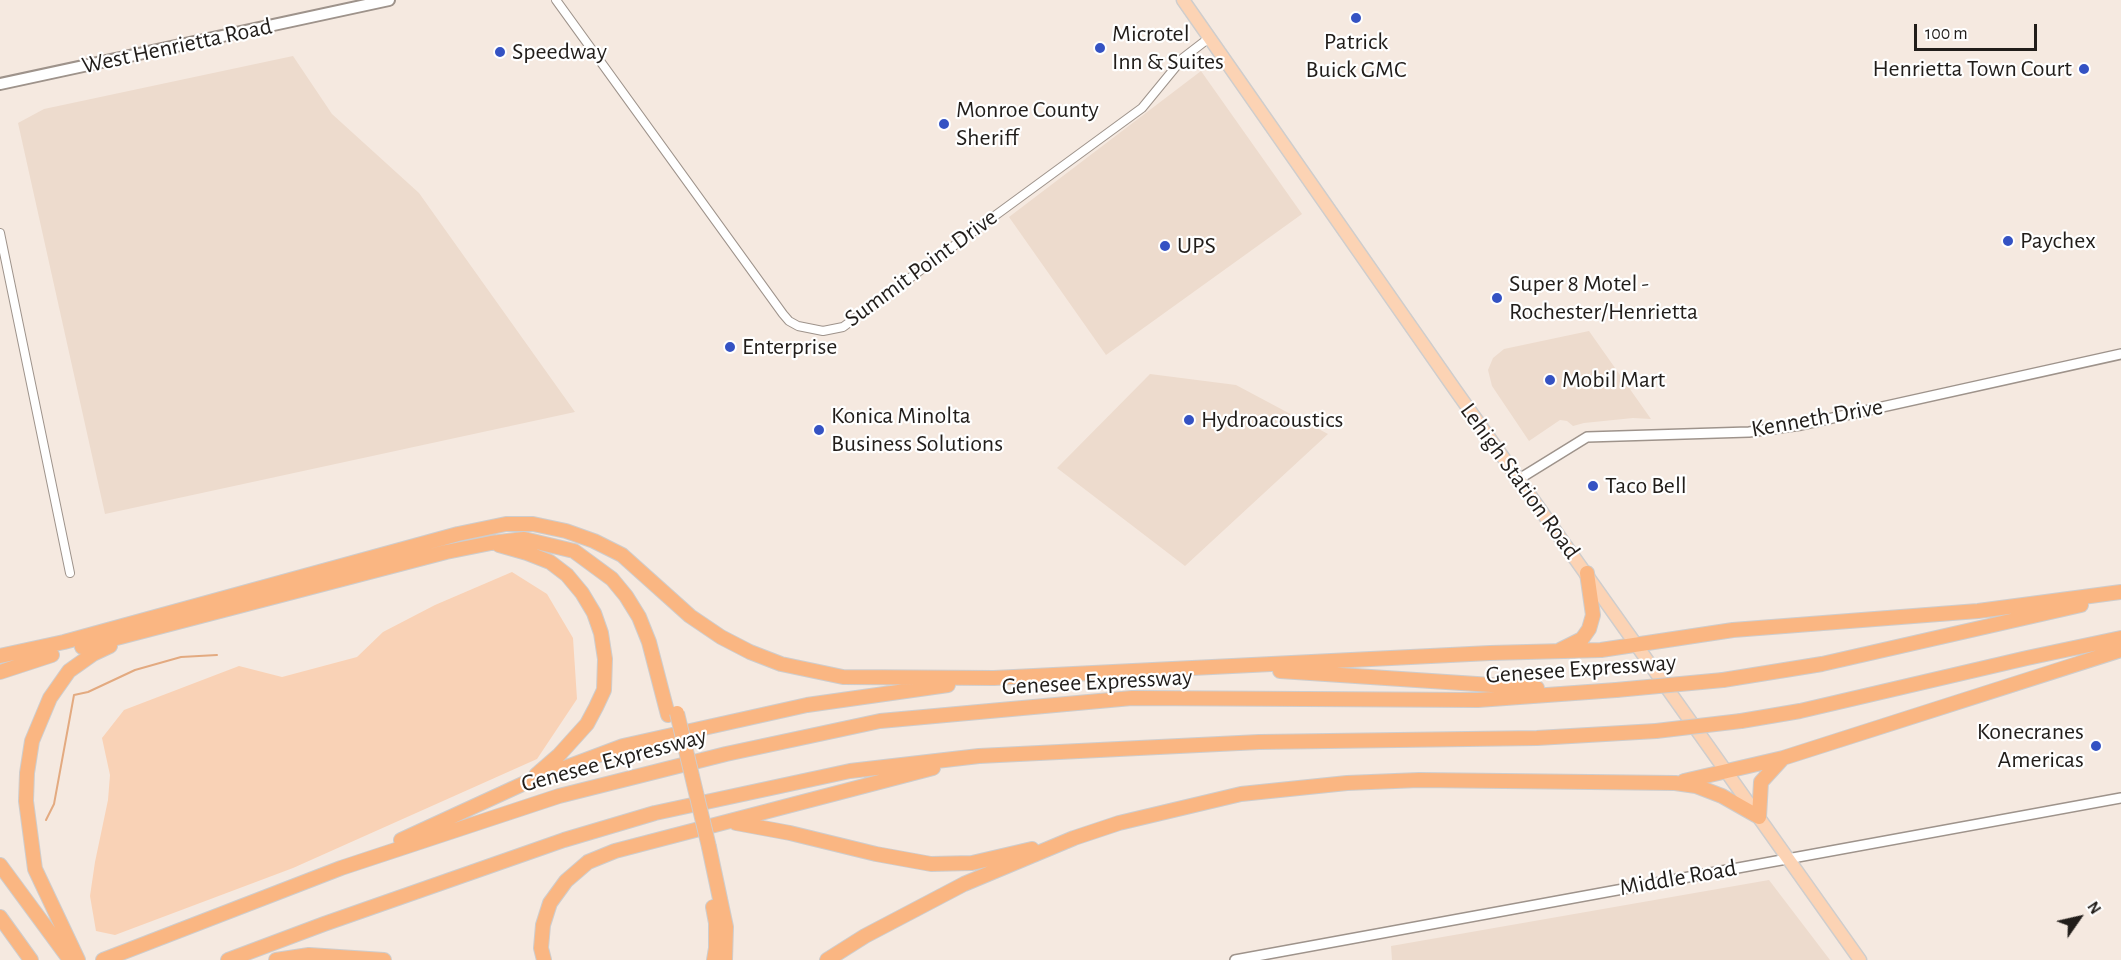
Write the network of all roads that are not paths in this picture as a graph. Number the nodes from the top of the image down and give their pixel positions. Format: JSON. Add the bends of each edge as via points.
{"nodes":[{"id":1,"x":389,"y":0,"type":"edge"},
{"id":2,"x":556,"y":0,"type":"edge"},
{"id":3,"x":1183,"y":0,"type":"edge"},
{"id":4,"x":1209,"y":38,"type":"junction"},
{"id":5,"x":0,"y":84,"type":"edge"},
{"id":6,"x":0,"y":233,"type":"edge"},
{"id":7,"x":2121,"y":354,"type":"edge"},
{"id":8,"x":1519,"y":479,"type":"junction"},
{"id":9,"x":477,"y":530,"type":"junction"},
{"id":10,"x":491,"y":543,"type":"junction"},
{"id":11,"x":70,"y":573,"type":"dead end"},
{"id":12,"x":1587,"y":573,"type":"junction"},
{"id":13,"x":2121,"y":594,"type":"edge"},
{"id":14,"x":142,"y":632,"type":"junction"},
{"id":15,"x":2121,"y":638,"type":"edge"},
{"id":16,"x":1638,"y":645,"type":"junction"},
{"id":17,"x":34,"y":650,"type":"junction"},
{"id":18,"x":2121,"y":650,"type":"edge"},
{"id":19,"x":1557,"y":652,"type":"junction"},
{"id":20,"x":0,"y":656,"type":"edge"},
{"id":21,"x":0,"y":666,"type":"edge"},
{"id":22,"x":1219,"y":666,"type":"junction"},
{"id":23,"x":0,"y":672,"type":"edge"},
{"id":24,"x":994,"y":678,"type":"junction"},
{"id":25,"x":1581,"y":691,"type":"junction"},
{"id":26,"x":672,"y":714,"type":"junction"},
{"id":27,"x":979,"y":756,"type":"junction"},
{"id":28,"x":1783,"y":758,"type":"junction"},
{"id":29,"x":1727,"y":772,"type":"junction"},
{"id":30,"x":527,"y":782,"type":"junction"},
{"id":31,"x":1675,"y":783,"type":"junction"},
{"id":32,"x":2121,"y":798,"type":"edge"},
{"id":33,"x":1758,"y":817,"type":"junction"},
{"id":34,"x":731,"y":822,"type":"junction"},
{"id":35,"x":1074,"y":838,"type":"junction"},
{"id":36,"x":705,"y":848,"type":"junction"},
{"id":37,"x":1787,"y":858,"type":"junction"},
{"id":38,"x":0,"y":865,"type":"edge"},
{"id":39,"x":341,"y":868,"type":"junction"},
{"id":40,"x":0,"y":917,"type":"edge"},
{"id":41,"x":107,"y":958,"type":"edge"},
{"id":42,"x":31,"y":960,"type":"edge"},
{"id":43,"x":70,"y":960,"type":"edge"},
{"id":44,"x":78,"y":960,"type":"edge"},
{"id":45,"x":228,"y":960,"type":"edge"},
{"id":46,"x":276,"y":960,"type":"edge"},
{"id":47,"x":384,"y":960,"type":"edge"},
{"id":48,"x":544,"y":960,"type":"edge"},
{"id":49,"x":714,"y":960,"type":"edge"},
{"id":50,"x":725,"y":960,"type":"edge"},
{"id":51,"x":827,"y":960,"type":"edge"},
{"id":52,"x":1235,"y":960,"type":"edge"},
{"id":53,"x":1860,"y":960,"type":"edge"}],
"edges":[{"from":1,"to":5,"type":"main road","name":"West Henrietta Road"},
{"from":2,"to":4,"type":"street","name":"Summit Point Drive","via":[[783,314],[798,326],[823,331],[843,327],[1142,108],[1183,58]]},
{"from":3,"to":4,"type":"main road","name":"Lehigh Station Road"},
{"from":4,"to":8,"type":"main road","name":"Lehigh Station Road"},
{"from":6,"to":11,"type":"street"},
{"from":7,"to":8,"type":"street","name":"Kenneth Drive","via":[[1801,425],[1749,432],[1587,437]]},
{"from":8,"to":12,"type":"main road","name":"Lehigh Station Road"},
{"from":9,"to":17,"type":"highway"},
{"from":9,"to":24,"type":"highway","via":[[533,524],[594,542],[622,555],[690,616],[750,652],[781,664],[843,677]]},
{"from":9,"to":26,"type":"highway","via":[[533,530],[557,535],[578,543],[617,572],[648,613]]},
{"from":10,"to":14,"type":"highway"},
{"from":10,"to":26,"type":"highway","via":[[524,539],[574,551],[612,579],[639,617]]},
{"from":10,"to":30,"type":"highway","via":[[550,562],[567,575],[594,613],[603,642],[604,690],[592,716],[559,755]]},
{"from":12,"to":16,"type":"main road","name":"Lehigh Station Road"},
{"from":12,"to":19,"type":"highway","via":[[1593,615],[1589,629],[1582,639]]},
{"from":13,"to":16,"type":"highway","via":[[1978,611],[1733,630]]},
{"from":13,"to":25,"type":"highway","name":"Genesee Expressway","bridge":true,"via":[[1833,661],[1723,680]]},
{"from":14,"to":23,"type":"highway"},
{"from":14,"to":44,"type":"highway","via":[[93,654],[69,670],[50,698],[32,741],[26,801],[35,869]]},
{"from":15,"to":27,"type":"highway","bridge":true,"via":[[1800,711],[1656,731],[1537,738],[1259,742]]},
{"from":16,"to":19,"type":"highway"},
{"from":16,"to":29,"type":"main road","name":"Lehigh Station Road"},
{"from":17,"to":20,"type":"highway"},
{"from":17,"to":21,"type":"highway"},
{"from":18,"to":28,"type":"highway"},
{"from":19,"to":22,"type":"highway"},
{"from":22,"to":24,"type":"highway"},
{"from":22,"to":25,"type":"highway"},
{"from":24,"to":30,"type":"highway","via":[[807,705],[623,746]]},
{"from":25,"to":39,"type":"highway","name":"Genesee Expressway","via":[[1478,700],[1132,698],[880,721],[559,796]]},
{"from":26,"to":36,"type":"highway","bridge":true},
{"from":27,"to":34,"type":"highway"},
{"from":27,"to":45,"type":"highway","via":[[850,771],[655,813],[475,870]]},
{"from":28,"to":29,"type":"highway"},
{"from":28,"to":33,"type":"highway","via":[[1761,782]]},
{"from":29,"to":31,"type":"highway"},
{"from":29,"to":33,"type":"main road","name":"Lehigh Station Road"},
{"from":30,"to":39,"type":"highway"},
{"from":31,"to":33,"type":"highway","via":[[1722,796]]},
{"from":31,"to":35,"type":"highway","via":[[1347,783],[1241,794],[1119,823]]},
{"from":32,"to":37,"type":"street","name":"Middle Road"},
{"from":33,"to":37,"type":"main road","name":"Lehigh Station Road"},
{"from":34,"to":35,"type":"highway","via":[[931,864],[972,863]]},
{"from":34,"to":48,"type":"highway","via":[[615,851],[588,862],[566,881],[550,903],[543,925]]},
{"from":35,"to":51,"type":"highway","via":[[964,884]]},
{"from":36,"to":49,"type":"highway","via":[[716,923]]},
{"from":36,"to":50,"type":"highway","via":[[726,927]]},
{"from":37,"to":52,"type":"street","name":"Middle Road"},
{"from":37,"to":53,"type":"main road","name":"Lehigh Station Road"},
{"from":38,"to":43,"type":"highway"},
{"from":39,"to":41,"type":"highway","name":"Genesee Expressway"},
{"from":40,"to":42,"type":"highway"},
{"from":46,"to":47,"type":"highway","via":[[309,955]]}]}
